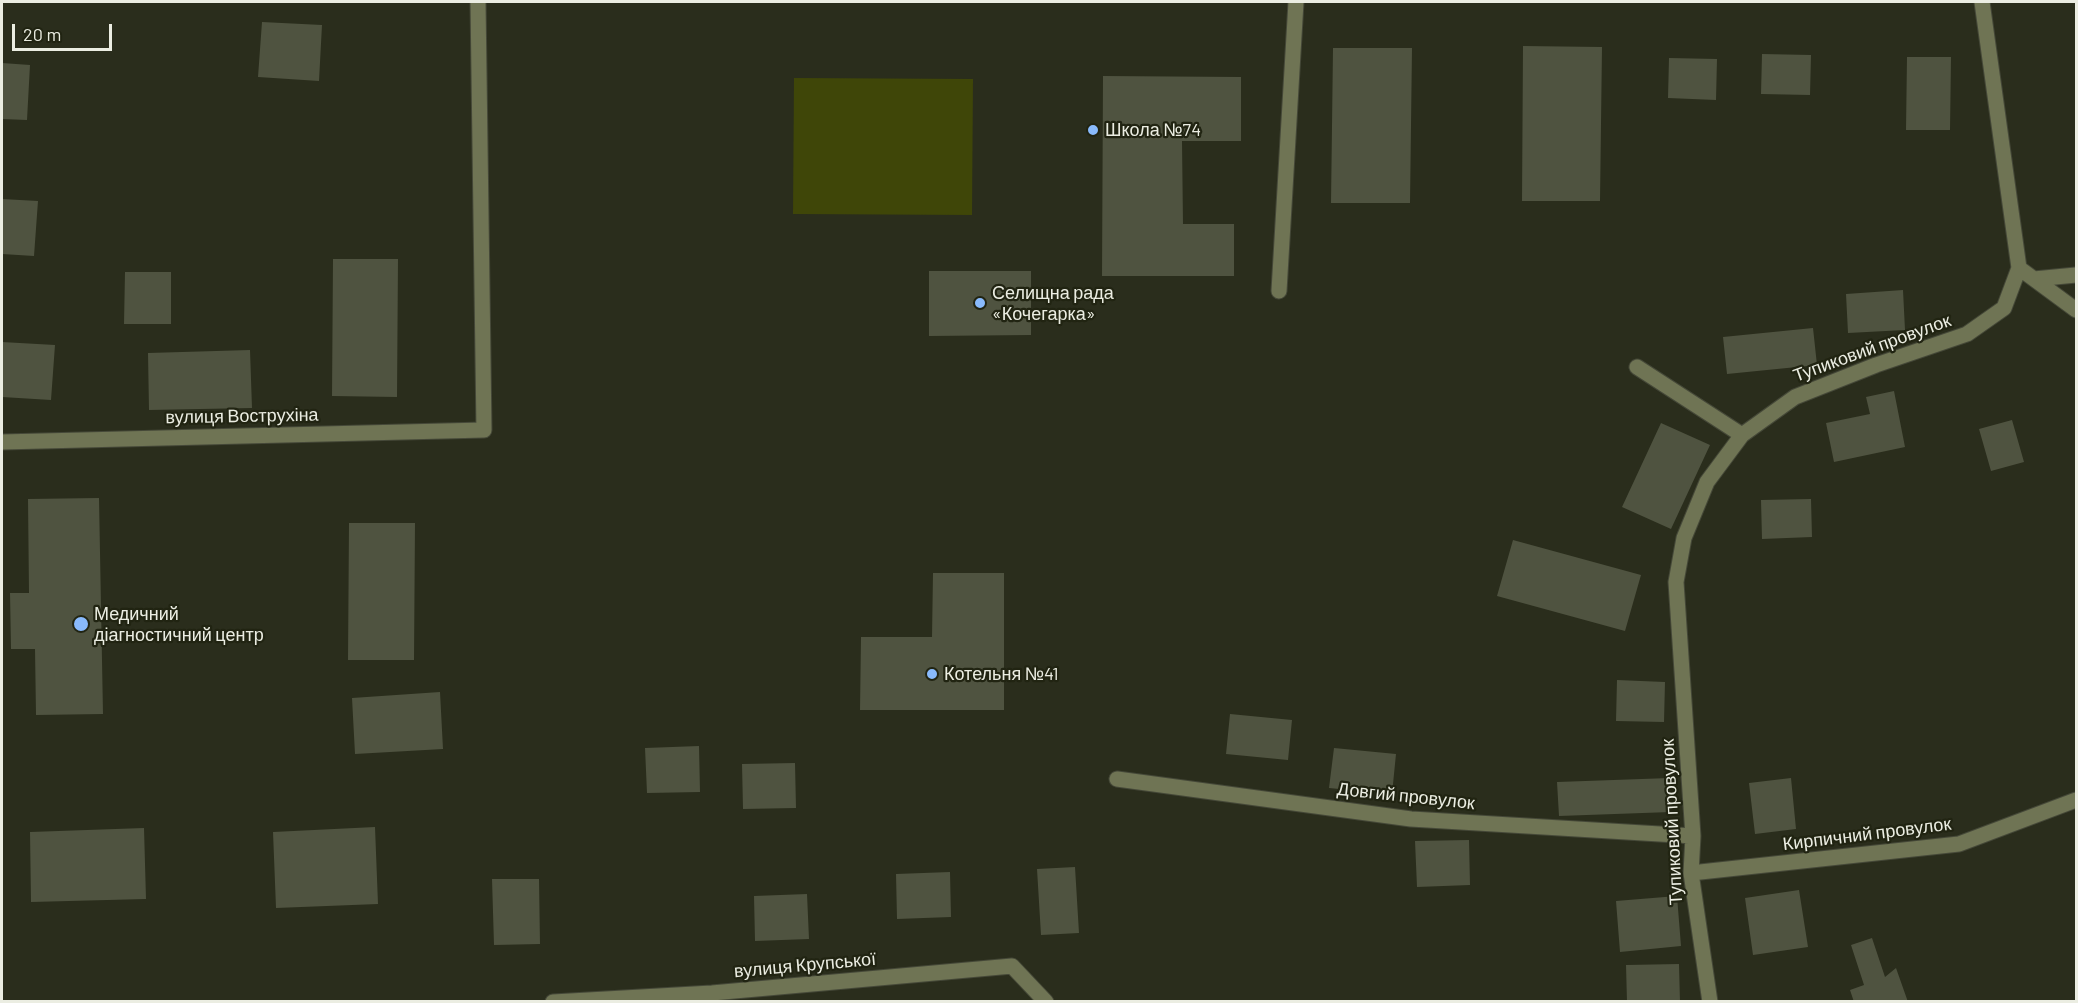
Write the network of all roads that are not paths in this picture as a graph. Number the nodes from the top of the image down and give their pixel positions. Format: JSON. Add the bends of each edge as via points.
{"nodes":[{"id":1,"x":478,"y":2,"type":"edge"},
{"id":2,"x":1296,"y":2,"type":"edge"},
{"id":3,"x":1982,"y":2,"type":"edge"},
{"id":4,"x":2019,"y":268,"type":"junction"},
{"id":5,"x":2076,"y":275,"type":"edge"},
{"id":6,"x":2034,"y":279,"type":"junction"},
{"id":7,"x":1279,"y":291,"type":"dead end"},
{"id":8,"x":2076,"y":310,"type":"edge"},
{"id":9,"x":1637,"y":367,"type":"dead end"},
{"id":10,"x":1742,"y":435,"type":"junction"},
{"id":11,"x":2,"y":442,"type":"edge"},
{"id":12,"x":1116,"y":779,"type":"dead end"},
{"id":13,"x":2076,"y":800,"type":"edge"},
{"id":14,"x":1693,"y":836,"type":"junction"},
{"id":15,"x":1691,"y":873,"type":"junction"},
{"id":16,"x":712,"y":997,"type":"edge"},
{"id":17,"x":553,"y":1002,"type":"edge"},
{"id":18,"x":1046,"y":1002,"type":"edge"},
{"id":19,"x":1710,"y":1002,"type":"edge"}],
"edges":[{"from":1,"to":11,"type":"street","name":"вулиця Вострухіна","via":[[484,430]]},
{"from":2,"to":7,"type":"street"},
{"from":3,"to":4,"type":"street","name":"Тупиковий провулок"},
{"from":4,"to":6,"type":"street"},
{"from":4,"to":10,"type":"street","name":"Тупиковий провулок","via":[[2004,308],[1967,334],[1795,397]]},
{"from":5,"to":6,"type":"street"},
{"from":6,"to":8,"type":"street"},
{"from":9,"to":10,"type":"street"},
{"from":10,"to":14,"type":"street","name":"Тупиковий провулок","via":[[1707,482],[1684,538],[1676,582]]},
{"from":12,"to":14,"type":"street","name":"Довгий провулок","via":[[1410,819]]},
{"from":13,"to":15,"type":"street","name":"Кирпичний провулок","via":[[1959,844]]},
{"from":14,"to":15,"type":"street","name":"Тупиковий провулок"},
{"from":15,"to":19,"type":"street","name":"Тупиковий провулок"},
{"from":16,"to":17,"type":"street","name":"вулиця Крупської"},
{"from":16,"to":18,"type":"street","name":"вулиця Крупської","via":[[1012,966]]}]}
